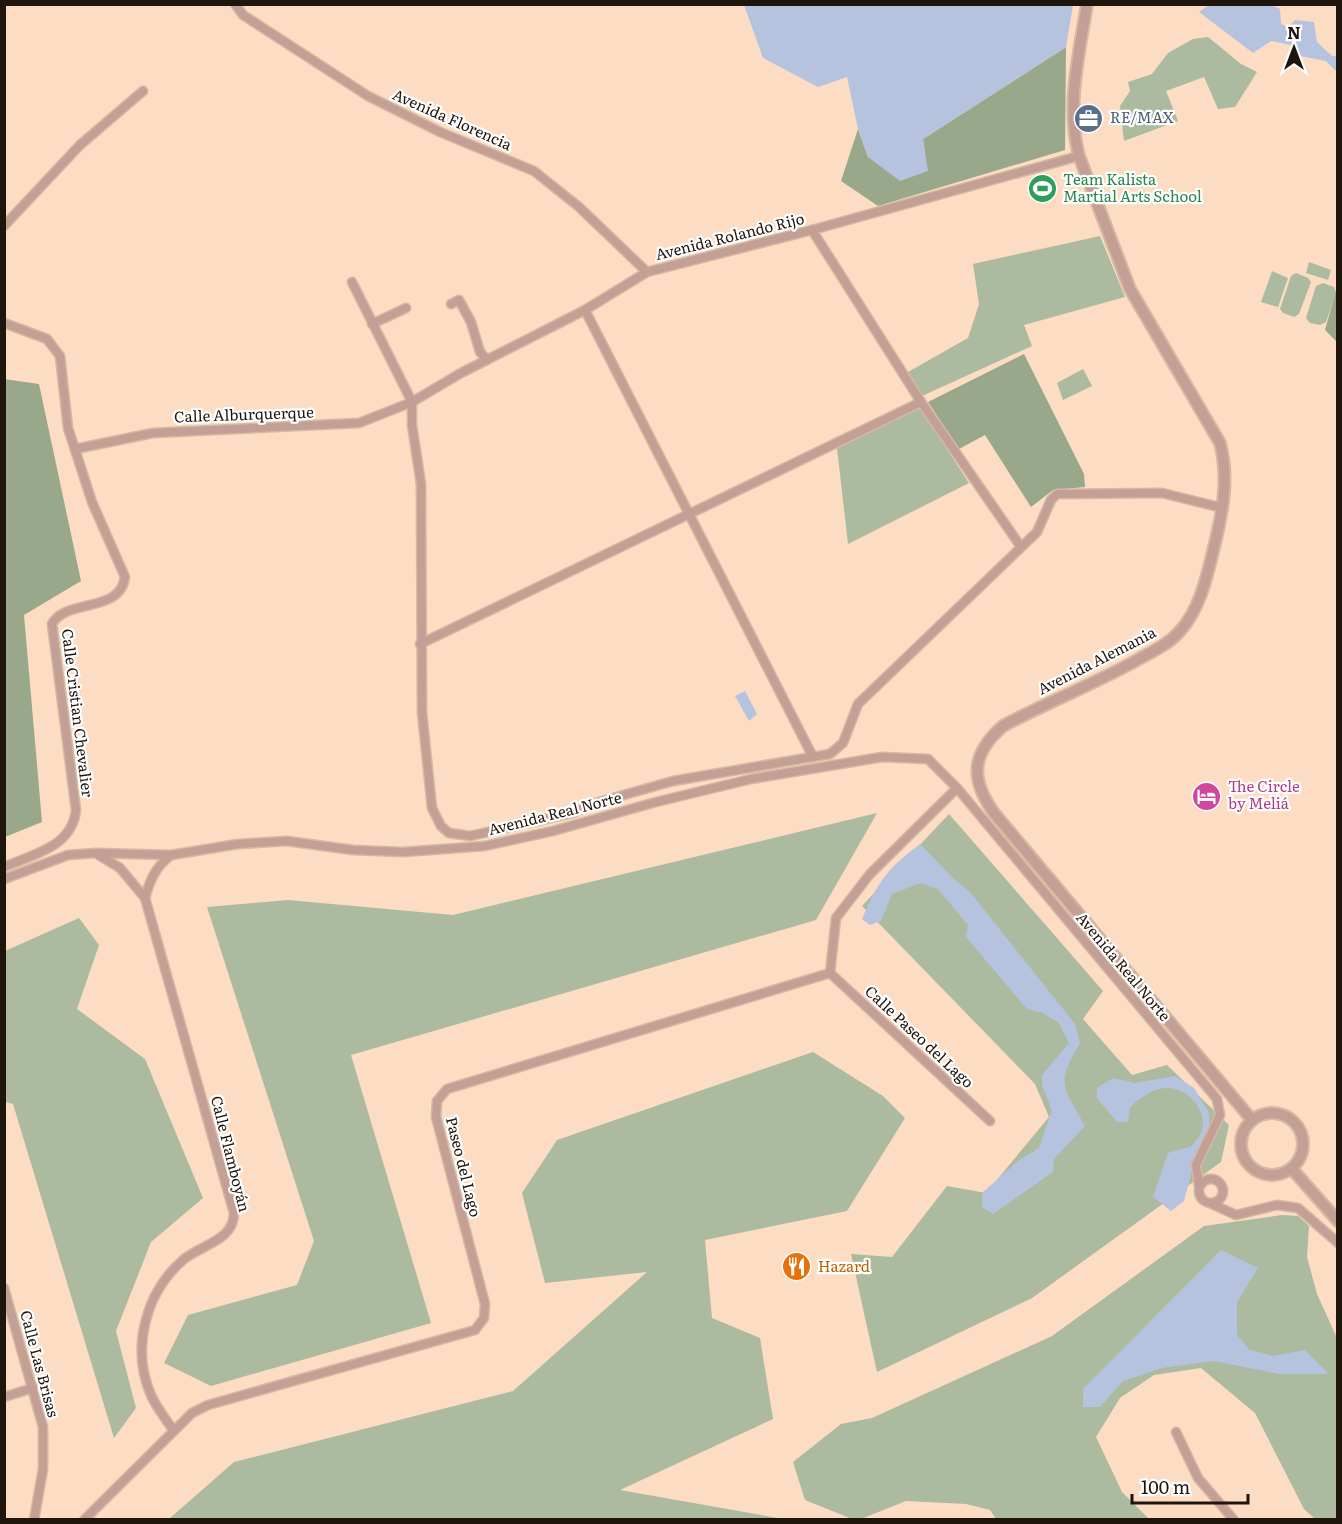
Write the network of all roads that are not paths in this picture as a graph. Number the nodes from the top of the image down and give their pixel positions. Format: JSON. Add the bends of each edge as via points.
{"nodes":[{"id":1,"x":235,"y":4,"type":"edge"},
{"id":2,"x":1087,"y":4,"type":"edge"},
{"id":3,"x":143,"y":91,"type":"dead end"},
{"id":4,"x":1078,"y":156,"type":"junction"},
{"id":5,"x":4,"y":226,"type":"edge"},
{"id":6,"x":812,"y":230,"type":"junction"},
{"id":7,"x":647,"y":272,"type":"junction"},
{"id":8,"x":351,"y":282,"type":"dead end"},
{"id":9,"x":451,"y":304,"type":"dead end"},
{"id":10,"x":406,"y":308,"type":"dead end"},
{"id":11,"x":585,"y":310,"type":"junction"},
{"id":12,"x":4,"y":323,"type":"edge"},
{"id":13,"x":372,"y":324,"type":"junction"},
{"id":14,"x":487,"y":360,"type":"junction"},
{"id":15,"x":412,"y":402,"type":"junction"},
{"id":16,"x":921,"y":402,"type":"junction"},
{"id":17,"x":75,"y":449,"type":"junction"},
{"id":18,"x":1223,"y":508,"type":"junction"},
{"id":19,"x":689,"y":515,"type":"junction"},
{"id":20,"x":1021,"y":547,"type":"junction"},
{"id":21,"x":420,"y":644,"type":"junction"},
{"id":22,"x":813,"y":757,"type":"junction"},
{"id":23,"x":957,"y":788,"type":"junction"},
{"id":24,"x":96,"y":853,"type":"junction"},
{"id":25,"x":171,"y":855,"type":"junction"},
{"id":26,"x":4,"y":867,"type":"edge"},
{"id":27,"x":4,"y":879,"type":"edge"},
{"id":28,"x":145,"y":898,"type":"junction"},
{"id":29,"x":830,"y":973,"type":"junction"},
{"id":30,"x":1252,"y":1120,"type":"junction"},
{"id":31,"x":990,"y":1121,"type":"dead end"},
{"id":32,"x":1292,"y":1169,"type":"junction"},
{"id":33,"x":1197,"y":1175,"type":"junction"},
{"id":34,"x":1207,"y":1180,"type":"junction"},
{"id":35,"x":1199,"y":1186,"type":"junction"},
{"id":36,"x":1221,"y":1198,"type":"junction"},
{"id":37,"x":1212,"y":1204,"type":"junction"},
{"id":38,"x":1225,"y":1211,"type":"junction"},
{"id":39,"x":1338,"y":1221,"type":"edge"},
{"id":40,"x":1338,"y":1243,"type":"edge"},
{"id":41,"x":4,"y":1288,"type":"edge"},
{"id":42,"x":33,"y":1388,"type":"junction"},
{"id":43,"x":4,"y":1397,"type":"edge"},
{"id":44,"x":173,"y":1430,"type":"junction"},
{"id":45,"x":1176,"y":1432,"type":"dead end"},
{"id":46,"x":34,"y":1520,"type":"edge"},
{"id":47,"x":84,"y":1520,"type":"edge"},
{"id":48,"x":1234,"y":1520,"type":"edge"}],
"edges":[{"from":1,"to":7,"type":"street","name":"Avenida Florencia","via":[[243,15],[368,96],[440,132],[534,171],[579,207]]},
{"from":2,"to":4,"type":"street","name":"Avenida Alemania","via":[[1072,101]]},
{"from":3,"to":5,"type":"street","via":[[80,146]]},
{"from":4,"to":6,"type":"street","name":"Avenida Rolando Rijo"},
{"from":4,"to":18,"type":"street","name":"Avenida Alemania","via":[[1130,289],[1220,443],[1224,457]]},
{"from":6,"to":7,"type":"street","name":"Avenida Rolando Rijo"},
{"from":6,"to":16,"type":"street"},
{"from":7,"to":11,"type":"street","name":"Avenida Rolando Rijo"},
{"from":8,"to":13,"type":"street"},
{"from":9,"to":14,"type":"street","via":[[459,300]]},
{"from":10,"to":13,"type":"street"},
{"from":11,"to":14,"type":"street","name":"Avenida Rolando Rijo"},
{"from":11,"to":19,"type":"street"},
{"from":12,"to":17,"type":"street","name":"Calle Cristian Chevalier","via":[[37,334],[55,347],[63,367],[68,428]]},
{"from":13,"to":15,"type":"street"},
{"from":14,"to":15,"type":"street","name":"Avenida Rolando Rijo"},
{"from":15,"to":17,"type":"street","name":"Calle Alburquerque","via":[[359,423],[153,433]]},
{"from":15,"to":21,"type":"street","via":[[421,484]]},
{"from":16,"to":19,"type":"street"},
{"from":16,"to":20,"type":"street"},
{"from":17,"to":26,"type":"street","name":"Calle Cristian Chevalier","via":[[92,502],[123,570],[124,584],[116,595],[60,615],[52,624],[75,822],[61,842]]},
{"from":18,"to":20,"type":"street","via":[[1162,493],[1061,492],[1051,500],[1037,532]]},
{"from":18,"to":30,"type":"street","name":"Avenida Alemania","via":[[1205,583],[1180,632],[1120,670],[1003,726],[980,753],[977,782],[994,813]]},
{"from":19,"to":21,"type":"street"},
{"from":19,"to":22,"type":"street"},
{"from":20,"to":22,"type":"street","via":[[858,704],[837,750]]},
{"from":21,"to":22,"type":"street","via":[[432,808],[441,826],[460,836],[573,813],[591,804],[673,782]]},
{"from":23,"to":25,"type":"street","name":"Avenida Real Norte","via":[[928,759],[882,757],[751,778],[485,846],[403,852],[287,841]]},
{"from":23,"to":29,"type":"street","via":[[870,874],[836,918]]},
{"from":23,"to":33,"type":"street","name":"Avenida Real Norte","via":[[1217,1099],[1220,1115],[1197,1161]]},
{"from":24,"to":25,"type":"street","name":"Avenida Real Norte"},
{"from":24,"to":27,"type":"street","name":"Avenida Real Norte","via":[[68,855]]},
{"from":24,"to":28,"type":"street","via":[[120,868]]},
{"from":25,"to":28,"type":"street","via":[[158,866]]},
{"from":28,"to":44,"type":"street","name":"Calle Flamboyán","via":[[234,1213],[232,1226],[224,1235],[183,1260],[158,1288],[144,1322],[141,1359],[148,1386]]},
{"from":29,"to":31,"type":"street","name":"Calle Paseo del Lago"},
{"from":29,"to":44,"type":"street","name":"Paseo del Lago","via":[[447,1089],[437,1101],[436,1117],[485,1304],[480,1324],[475,1329],[208,1405]]},
{"from":30,"to":32,"type":"street","via":[[1241,1143],[1244,1159],[1258,1172],[1275,1176]]},
{"from":30,"to":32,"type":"street","via":[[1277,1113],[1293,1120],[1303,1136],[1302,1154]]},
{"from":32,"to":39,"type":"street"},
{"from":33,"to":34,"type":"street"},
{"from":33,"to":35,"type":"street","name":"Avenida Real Norte"},
{"from":34,"to":35,"type":"street"},
{"from":34,"to":36,"type":"street","via":[[1221,1184]]},
{"from":35,"to":37,"type":"street","via":[[1201,1199]]},
{"from":36,"to":37,"type":"street"},
{"from":36,"to":38,"type":"street"},
{"from":37,"to":38,"type":"street"},
{"from":38,"to":40,"type":"street","via":[[1242,1215],[1276,1205],[1299,1208]]},
{"from":41,"to":42,"type":"street","name":"Calle Las Brisas"},
{"from":42,"to":43,"type":"street"},
{"from":42,"to":46,"type":"street","name":"Calle Las Brisas","via":[[43,1427],[43,1469]]},
{"from":44,"to":47,"type":"street"},
{"from":45,"to":48,"type":"street","via":[[1198,1478]]}]}
